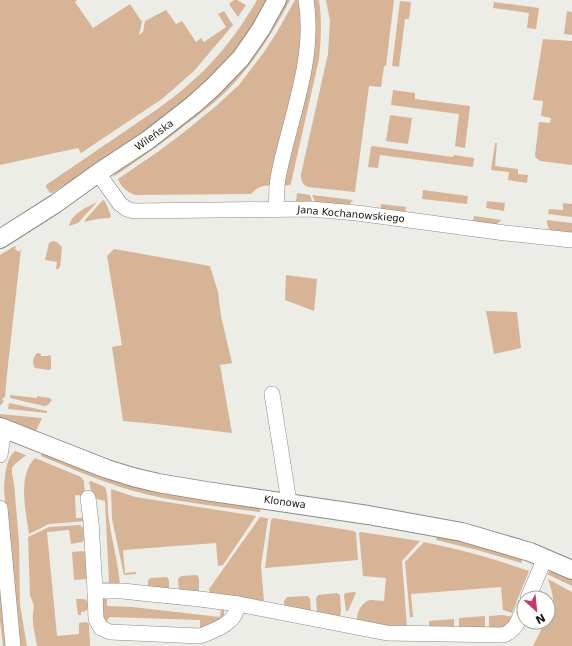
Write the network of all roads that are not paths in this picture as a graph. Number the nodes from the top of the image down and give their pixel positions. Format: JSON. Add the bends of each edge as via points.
{"nodes":[{"id":1,"x":277,"y":0,"type":"edge"},
{"id":2,"x":306,"y":0,"type":"edge"},
{"id":3,"x":98,"y":173,"type":"junction"},
{"id":4,"x":276,"y":209,"type":"junction"},
{"id":5,"x":0,"y":239,"type":"edge"},
{"id":6,"x":572,"y":240,"type":"edge"},
{"id":7,"x":272,"y":394,"type":"dead end"},
{"id":8,"x":3,"y":428,"type":"edge"},
{"id":9,"x":0,"y":455,"type":"edge"},
{"id":10,"x":88,"y":498,"type":"dead end"},
{"id":11,"x":289,"y":502,"type":"junction"},
{"id":12,"x":0,"y":508,"type":"edge"},
{"id":13,"x":545,"y":558,"type":"junction"},
{"id":14,"x":572,"y":570,"type":"edge"},
{"id":15,"x":531,"y":590,"type":"edge"},
{"id":16,"x":95,"y":591,"type":"junction"},
{"id":17,"x":238,"y":604,"type":"junction"},
{"id":18,"x":516,"y":626,"type":"edge"},
{"id":19,"x":13,"y":646,"type":"edge"}],
"edges":[{"from":1,"to":3,"type":"street","name":"Wileńska","via":[[241,58],[213,87],[175,120]]},
{"from":2,"to":4,"type":"street","via":[[309,15],[308,40],[278,179]]},
{"from":3,"to":4,"type":"street","name":"Jana Kochanowskiego","via":[[120,204],[134,211]]},
{"from":3,"to":5,"type":"street","name":"Wileńska"},
{"from":4,"to":6,"type":"street","name":"Jana Kochanowskiego","via":[[357,213]]},
{"from":7,"to":11,"type":"street"},
{"from":8,"to":9,"type":"street"},
{"from":8,"to":11,"type":"street","name":"Klonowa","via":[[134,477],[206,491]]},
{"from":10,"to":16,"type":"street"},
{"from":11,"to":13,"type":"street","name":"Klonowa","via":[[462,532]]},
{"from":12,"to":19,"type":"street"},
{"from":13,"to":14,"type":"street","name":"Klonowa"},
{"from":13,"to":15,"type":"street"},
{"from":16,"to":17,"type":"street","via":[[122,591]]},
{"from":16,"to":17,"type":"street","via":[[96,619],[101,628],[110,632],[200,636],[226,624],[235,615]]},
{"from":17,"to":18,"type":"street","via":[[386,633],[503,635]]}]}
